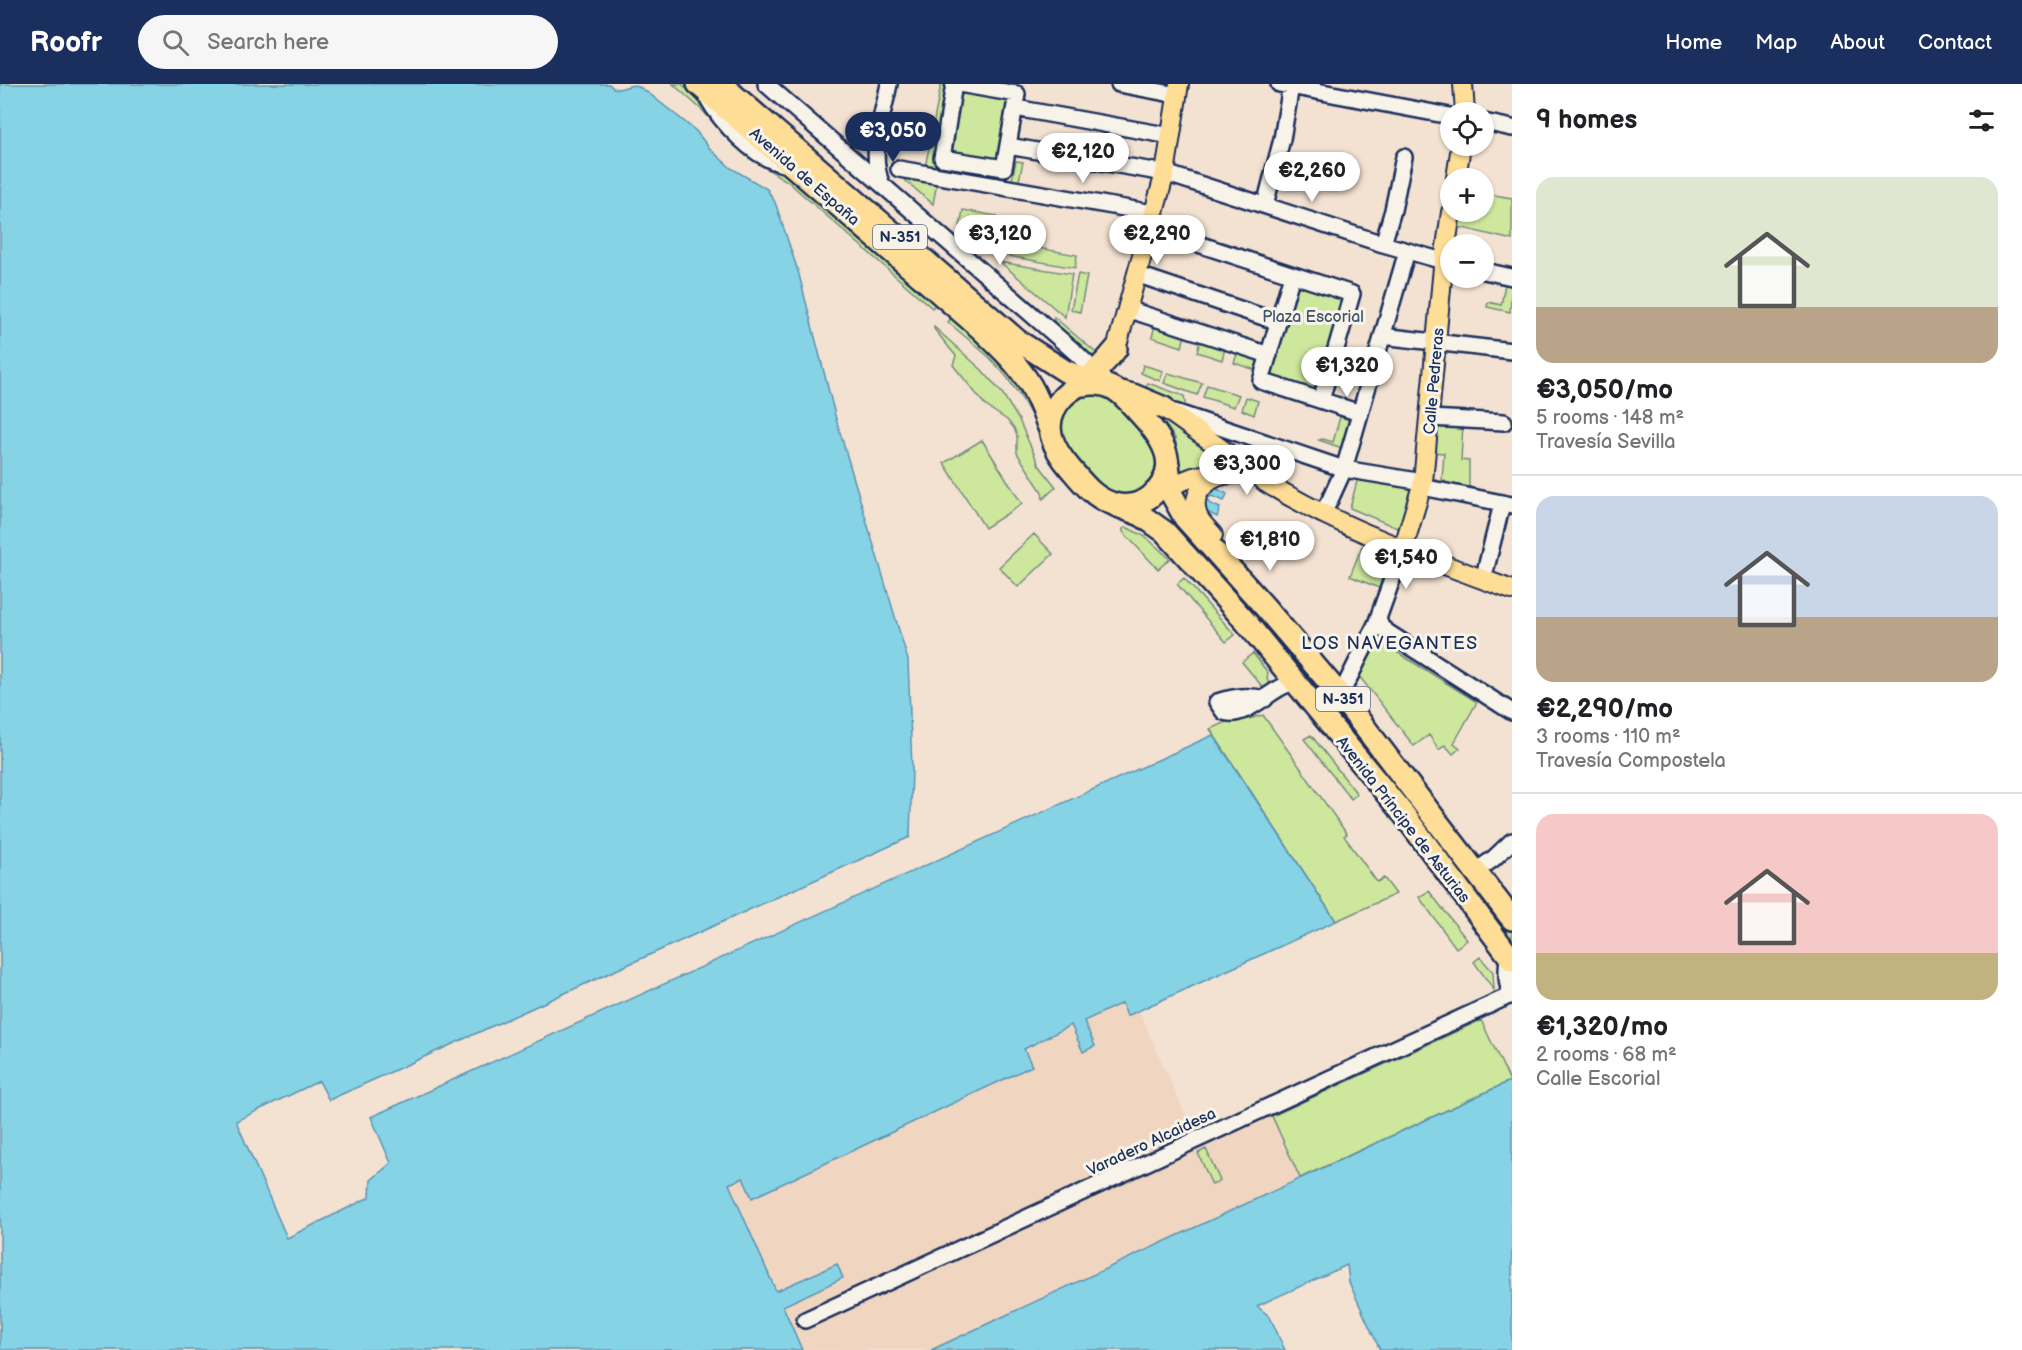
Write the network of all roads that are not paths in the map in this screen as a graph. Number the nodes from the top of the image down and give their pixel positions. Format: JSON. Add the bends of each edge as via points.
{"nodes":[{"id":1,"x":699,"y":84,"type":"edge"},
{"id":2,"x":721,"y":84,"type":"edge"},
{"id":3,"x":766,"y":84,"type":"edge"},
{"id":4,"x":889,"y":84,"type":"edge"},
{"id":5,"x":956,"y":84,"type":"edge"},
{"id":6,"x":1119,"y":84,"type":"edge"},
{"id":7,"x":1463,"y":84,"type":"edge"},
{"id":8,"x":1285,"y":85,"type":"edge"},
{"id":9,"x":1178,"y":89,"type":"edge"},
{"id":10,"x":1022,"y":90,"type":"edge"},
{"id":11,"x":1464,"y":102,"type":"edge"},
{"id":12,"x":1021,"y":109,"type":"junction"},
{"id":13,"x":1440,"y":114,"type":"edge"},
{"id":14,"x":1494,"y":124,"type":"edge"},
{"id":15,"x":1512,"y":128,"type":"edge"},
{"id":16,"x":1171,"y":136,"type":"junction"},
{"id":17,"x":877,"y":146,"type":"junction"},
{"id":18,"x":1014,"y":147,"type":"junction"},
{"id":19,"x":848,"y":155,"type":"junction"},
{"id":20,"x":1404,"y":157,"type":"dead end"},
{"id":21,"x":942,"y":158,"type":"junction"},
{"id":22,"x":899,"y":169,"type":"dead end"},
{"id":23,"x":1165,"y":173,"type":"junction"},
{"id":24,"x":935,"y":175,"type":"junction"},
{"id":25,"x":1007,"y":176,"type":"junction"},
{"id":26,"x":882,"y":185,"type":"junction"},
{"id":27,"x":1264,"y":205,"type":"junction"},
{"id":28,"x":1151,"y":220,"type":"junction"},
{"id":29,"x":1383,"y":244,"type":"junction"},
{"id":30,"x":1407,"y":251,"type":"junction"},
{"id":31,"x":1440,"y":260,"type":"edge"},
{"id":32,"x":1494,"y":273,"type":"edge"},
{"id":33,"x":1136,"y":274,"type":"junction"},
{"id":34,"x":1292,"y":275,"type":"junction"},
{"id":35,"x":1512,"y":278,"type":"edge"},
{"id":36,"x":1443,"y":288,"type":"edge"},
{"id":37,"x":1127,"y":309,"type":"junction"},
{"id":38,"x":1278,"y":322,"type":"junction"},
{"id":39,"x":1382,"y":336,"type":"junction"},
{"id":40,"x":1436,"y":342,"type":"junction"},
{"id":41,"x":1116,"y":349,"type":"junction"},
{"id":42,"x":1512,"y":351,"type":"edge"},
{"id":43,"x":1269,"y":355,"type":"junction"},
{"id":44,"x":1100,"y":385,"type":"junction"},
{"id":45,"x":1321,"y":399,"type":"junction"},
{"id":46,"x":1164,"y":408,"type":"junction"},
{"id":47,"x":1360,"y":413,"type":"junction"},
{"id":48,"x":1430,"y":418,"type":"junction"},
{"id":49,"x":1504,"y":422,"type":"dead end"},
{"id":50,"x":1050,"y":430,"type":"junction"},
{"id":51,"x":1344,"y":469,"type":"junction"},
{"id":52,"x":1234,"y":474,"type":"junction"},
{"id":53,"x":1265,"y":482,"type":"junction"},
{"id":54,"x":1422,"y":485,"type":"junction"},
{"id":55,"x":1163,"y":489,"type":"junction"},
{"id":56,"x":1507,"y":504,"type":"edge"},
{"id":57,"x":1115,"y":505,"type":"junction"},
{"id":58,"x":1321,"y":514,"type":"junction"},
{"id":59,"x":1403,"y":549,"type":"junction"},
{"id":60,"x":1483,"y":580,"type":"junction"},
{"id":61,"x":1512,"y":590,"type":"edge"},
{"id":62,"x":1378,"y":620,"type":"junction"},
{"id":63,"x":1318,"y":669,"type":"junction"},
{"id":64,"x":1290,"y":681,"type":"junction"},
{"id":65,"x":1339,"y":694,"type":"junction"},
{"id":66,"x":1265,"y":699,"type":"junction"},
{"id":67,"x":1512,"y":712,"type":"edge"},
{"id":68,"x":1512,"y":841,"type":"edge"},
{"id":69,"x":1476,"y":871,"type":"junction"},
{"id":70,"x":1512,"y":919,"type":"edge"},
{"id":71,"x":1510,"y":958,"type":"edge"},
{"id":72,"x":1512,"y":996,"type":"edge"},
{"id":73,"x":805,"y":1320,"type":"dead end"}],
"edges":[{"from":1,"to":50,"type":"highway","name":"Avenida de España","number":"N-351","via":[[1005,352],[1032,387]]},
{"from":2,"to":44,"type":"highway","name":"Avenida de España","number":"N-351","via":[[1018,341],[1047,361]]},
{"from":3,"to":19,"type":"street"},
{"from":4,"to":17,"type":"street"},
{"from":5,"to":10,"type":"street"},
{"from":5,"to":21,"type":"street"},
{"from":6,"to":9,"type":"street"},
{"from":7,"to":11,"type":"main road"},
{"from":8,"to":13,"type":"street"},
{"from":8,"to":27,"type":"street","via":[[1282,139]]},
{"from":9,"to":16,"type":"main road"},
{"from":10,"to":12,"type":"street"},
{"from":10,"to":25,"type":"street"},
{"from":12,"to":16,"type":"street"},
{"from":12,"to":18,"type":"street"},
{"from":14,"to":15,"type":"street"},
{"from":16,"to":23,"type":"main road"},
{"from":17,"to":19,"type":"street","via":[[867,155]]},
{"from":17,"to":26,"type":"street"},
{"from":18,"to":23,"type":"street"},
{"from":18,"to":25,"type":"street"},
{"from":19,"to":26,"type":"street"},
{"from":20,"to":29,"type":"street"},
{"from":21,"to":24,"type":"street"},
{"from":21,"to":25,"type":"street"},
{"from":22,"to":24,"type":"street"},
{"from":23,"to":27,"type":"street"},
{"from":23,"to":28,"type":"main road"},
{"from":24,"to":25,"type":"street"},
{"from":25,"to":28,"type":"street"},
{"from":26,"to":44,"type":"street"},
{"from":27,"to":29,"type":"street"},
{"from":28,"to":33,"type":"main road"},
{"from":28,"to":34,"type":"street"},
{"from":29,"to":30,"type":"street"},
{"from":30,"to":31,"type":"street"},
{"from":30,"to":39,"type":"street"},
{"from":32,"to":35,"type":"street"},
{"from":33,"to":37,"type":"main road"},
{"from":33,"to":38,"type":"street"},
{"from":34,"to":38,"type":"street"},
{"from":34,"to":45,"type":"street","via":[[1352,294]]},
{"from":36,"to":40,"type":"main road","name":"Calle Pedreras"},
{"from":37,"to":41,"type":"main road"},
{"from":37,"to":43,"type":"street"},
{"from":38,"to":43,"type":"street"},
{"from":39,"to":40,"type":"street"},
{"from":39,"to":47,"type":"street"},
{"from":40,"to":42,"type":"street"},
{"from":40,"to":48,"type":"main road","name":"Calle Pedreras"},
{"from":41,"to":44,"type":"highway"},
{"from":41,"to":44,"type":"highway","via":[[1115,371]]},
{"from":43,"to":45,"type":"street","via":[[1261,381]]},
{"from":44,"to":46,"type":"highway"},
{"from":44,"to":50,"type":"highway","via":[[1063,397],[1055,407]]},
{"from":44,"to":55,"type":"highway","name":"Avenida Príncipe de Asturias","number":"N-351","via":[[1157,432],[1168,464]]},
{"from":45,"to":47,"type":"street"},
{"from":46,"to":51,"type":"street"},
{"from":46,"to":53,"type":"main road"},
{"from":47,"to":51,"type":"street"},
{"from":48,"to":49,"type":"street"},
{"from":48,"to":54,"type":"main road","name":"Calle Pedreras"},
{"from":50,"to":57,"type":"highway","number":"N-351","via":[[1057,452],[1090,491]]},
{"from":51,"to":54,"type":"street"},
{"from":51,"to":58,"type":"street"},
{"from":52,"to":53,"type":"main road"},
{"from":52,"to":55,"type":"main road","via":[[1207,473]]},
{"from":52,"to":63,"type":"main road","via":[[1217,476],[1202,488],[1196,503],[1199,517],[1308,642]]},
{"from":53,"to":58,"type":"main road"},
{"from":54,"to":56,"type":"street"},
{"from":54,"to":59,"type":"main road","name":"Calle Pedreras"},
{"from":55,"to":57,"type":"highway","via":[[1137,504]]},
{"from":55,"to":63,"type":"highway","name":"Avenida Príncipe de Asturias","number":"N-351"},
{"from":56,"to":60,"type":"street"},
{"from":57,"to":64,"type":"highway","name":"Avenida Príncipe de Asturias","number":"N-351","via":[[1141,515],[1165,532]]},
{"from":58,"to":59,"type":"main road"},
{"from":59,"to":60,"type":"main road"},
{"from":59,"to":62,"type":"street"},
{"from":60,"to":61,"type":"main road"},
{"from":62,"to":65,"type":"street"},
{"from":62,"to":67,"type":"street","via":[[1387,632]]},
{"from":63,"to":65,"type":"highway","name":"Avenida Príncipe de Asturias","number":"N-351"},
{"from":64,"to":66,"type":"street"},
{"from":64,"to":71,"type":"highway","name":"Avenida Príncipe de Asturias","number":"N-351","via":[[1405,816]]},
{"from":65,"to":69,"type":"highway","name":"Avenida Príncipe de Asturias","number":"N-351"},
{"from":66,"to":66,"type":"street","via":[[1234,714],[1224,712],[1217,702],[1242,697]]},
{"from":68,"to":69,"type":"street"},
{"from":69,"to":70,"type":"highway","name":"Avenida Príncipe de Asturias","number":"N-351"},
{"from":71,"to":72,"type":"street","via":[[1506,976]]},
{"from":72,"to":73,"type":"street","name":"Varadero Alcaidesa"}]}
